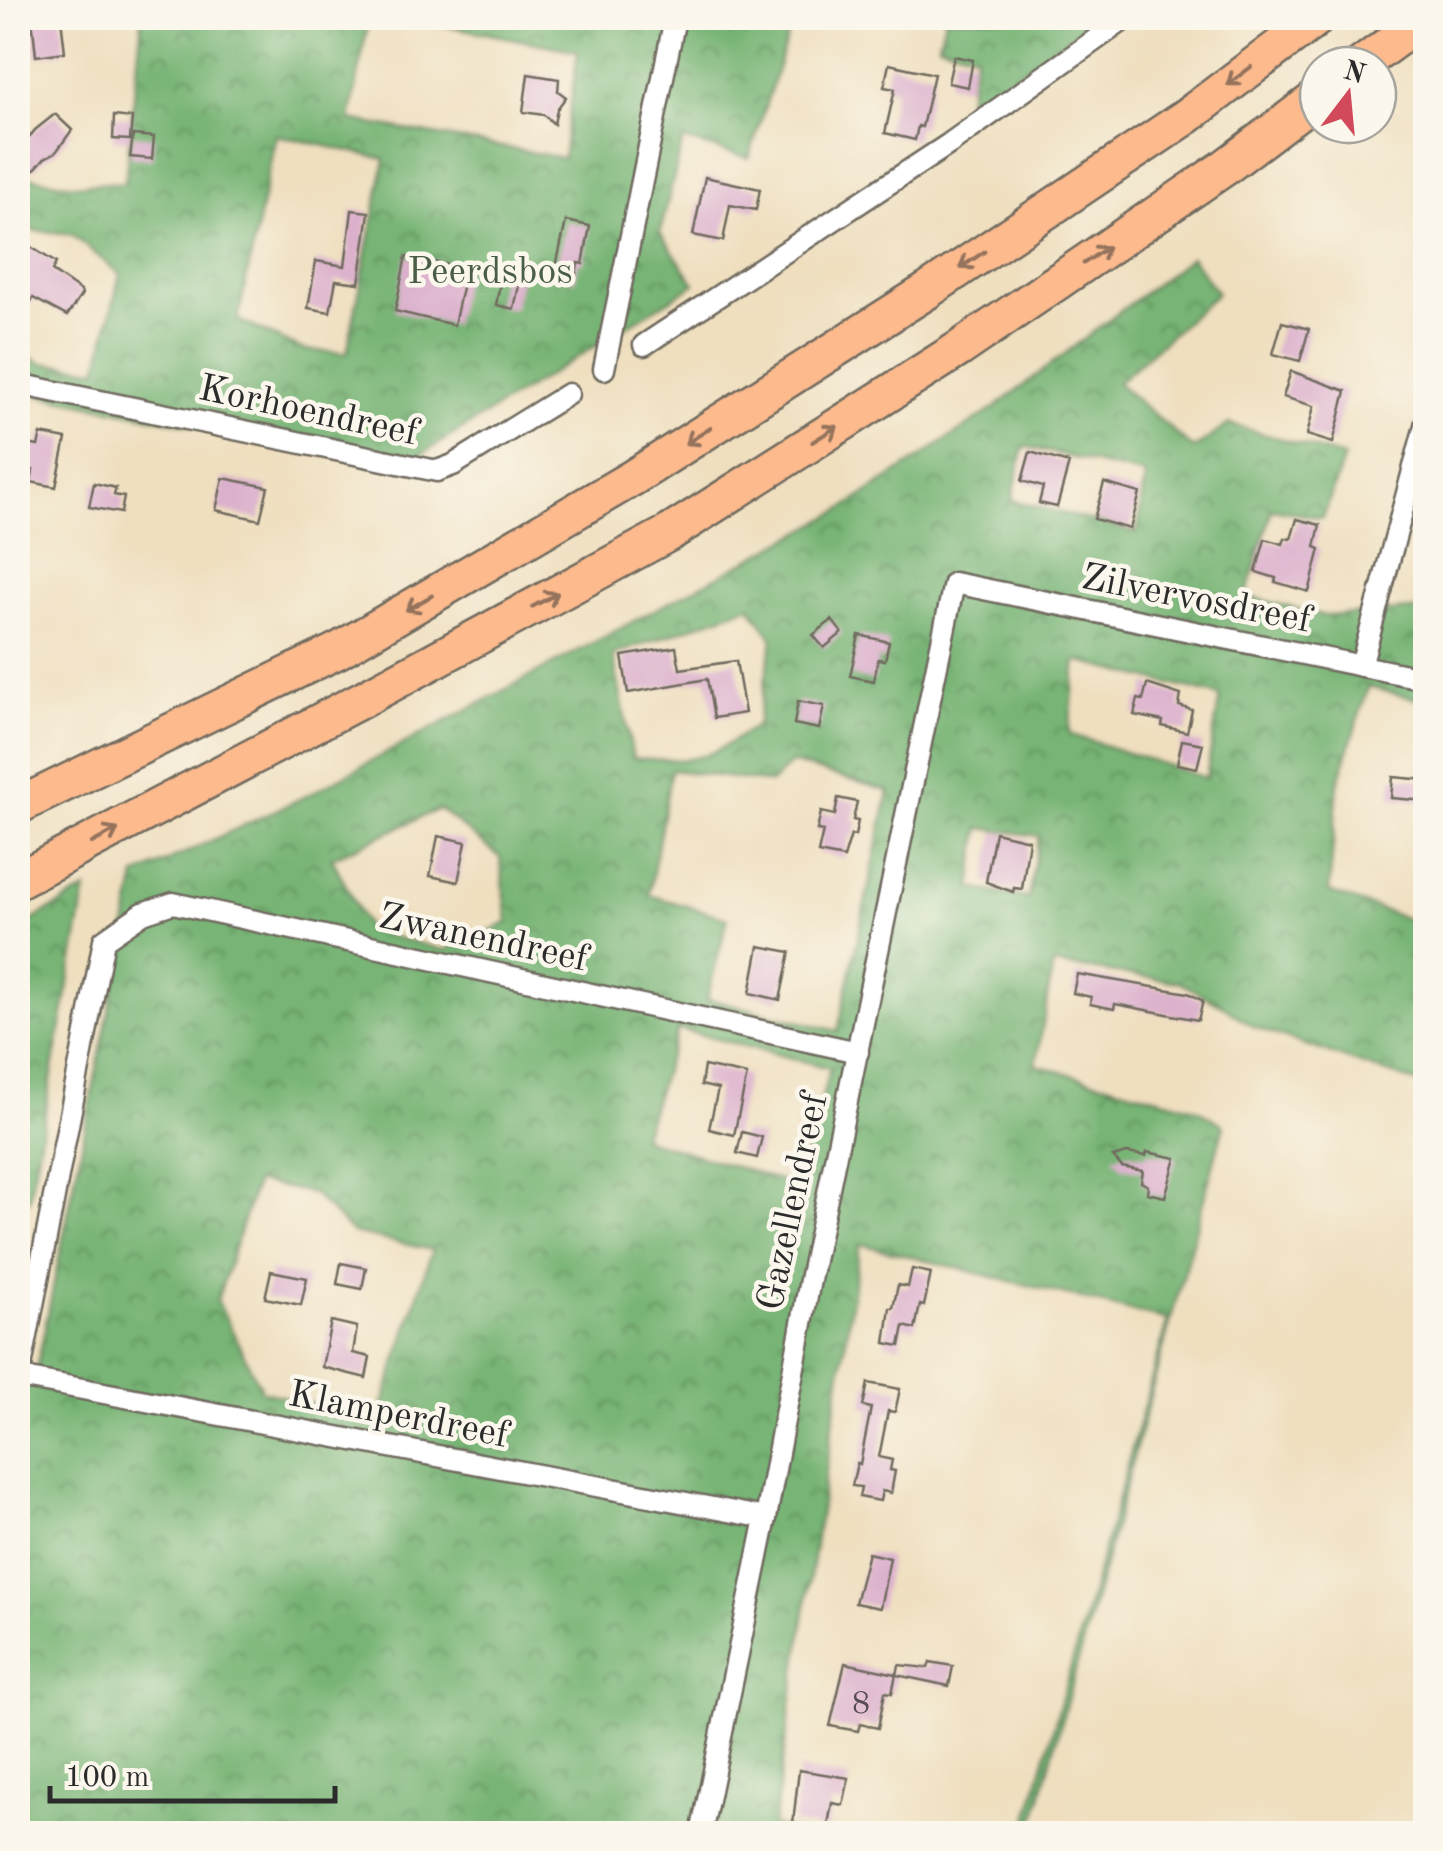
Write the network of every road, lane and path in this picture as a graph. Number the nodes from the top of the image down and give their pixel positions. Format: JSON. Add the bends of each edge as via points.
{"nodes":[{"id":1,"x":675,"y":18,"type":"edge"},
{"id":2,"x":1126,"y":18,"type":"edge"},
{"id":3,"x":1317,"y":18,"type":"edge"},
{"id":4,"x":1425,"y":18,"type":"edge"},
{"id":5,"x":1388,"y":45,"type":"edge"},
{"id":6,"x":1298,"y":112,"type":"edge"},
{"id":7,"x":644,"y":345,"type":"dead end"},
{"id":8,"x":604,"y":369,"type":"dead end"},
{"id":9,"x":18,"y":384,"type":"edge"},
{"id":10,"x":568,"y":394,"type":"dead end"},
{"id":11,"x":1426,"y":422,"type":"edge"},
{"id":12,"x":954,"y":583,"type":"joint"},
{"id":13,"x":1361,"y":666,"type":"junction"},
{"id":14,"x":1426,"y":679,"type":"edge"},
{"id":15,"x":18,"y":806,"type":"edge"},
{"id":16,"x":18,"y":880,"type":"edge"},
{"id":17,"x":858,"y":1052,"type":"junction"},
{"id":18,"x":18,"y":1376,"type":"edge"},
{"id":19,"x":766,"y":1518,"type":"junction"},
{"id":20,"x":701,"y":1834,"type":"edge"}],
"edges":[{"from":1,"to":8,"type":"street"},
{"from":2,"to":7,"type":"street"},
{"from":3,"to":15,"type":"highway","one_way":true,"via":[[1186,116],[943,280],[634,477],[340,650]]},
{"from":4,"to":5,"type":"highway"},
{"from":16,"to":6,"type":"highway","one_way":true,"via":[[671,532],[959,349]]},
{"from":9,"to":10,"type":"street","name":"Korhoendreef","via":[[437,471]]},
{"from":11,"to":13,"type":"street"},
{"from":12,"to":13,"type":"street","name":"Zilvervosdreef"},
{"from":12,"to":17,"type":"street","name":"Gazellendreef"},
{"from":13,"to":14,"type":"street","name":"Zilvervosdreef"},
{"from":17,"to":18,"type":"street","name":"Zwanendreef","via":[[173,902],[142,913],[104,940]]},
{"from":17,"to":19,"type":"street","name":"Gazellendreef"},
{"from":18,"to":19,"type":"street","name":"Klamperdreef"},
{"from":19,"to":20,"type":"street","name":"Gazellendreef"}]}
